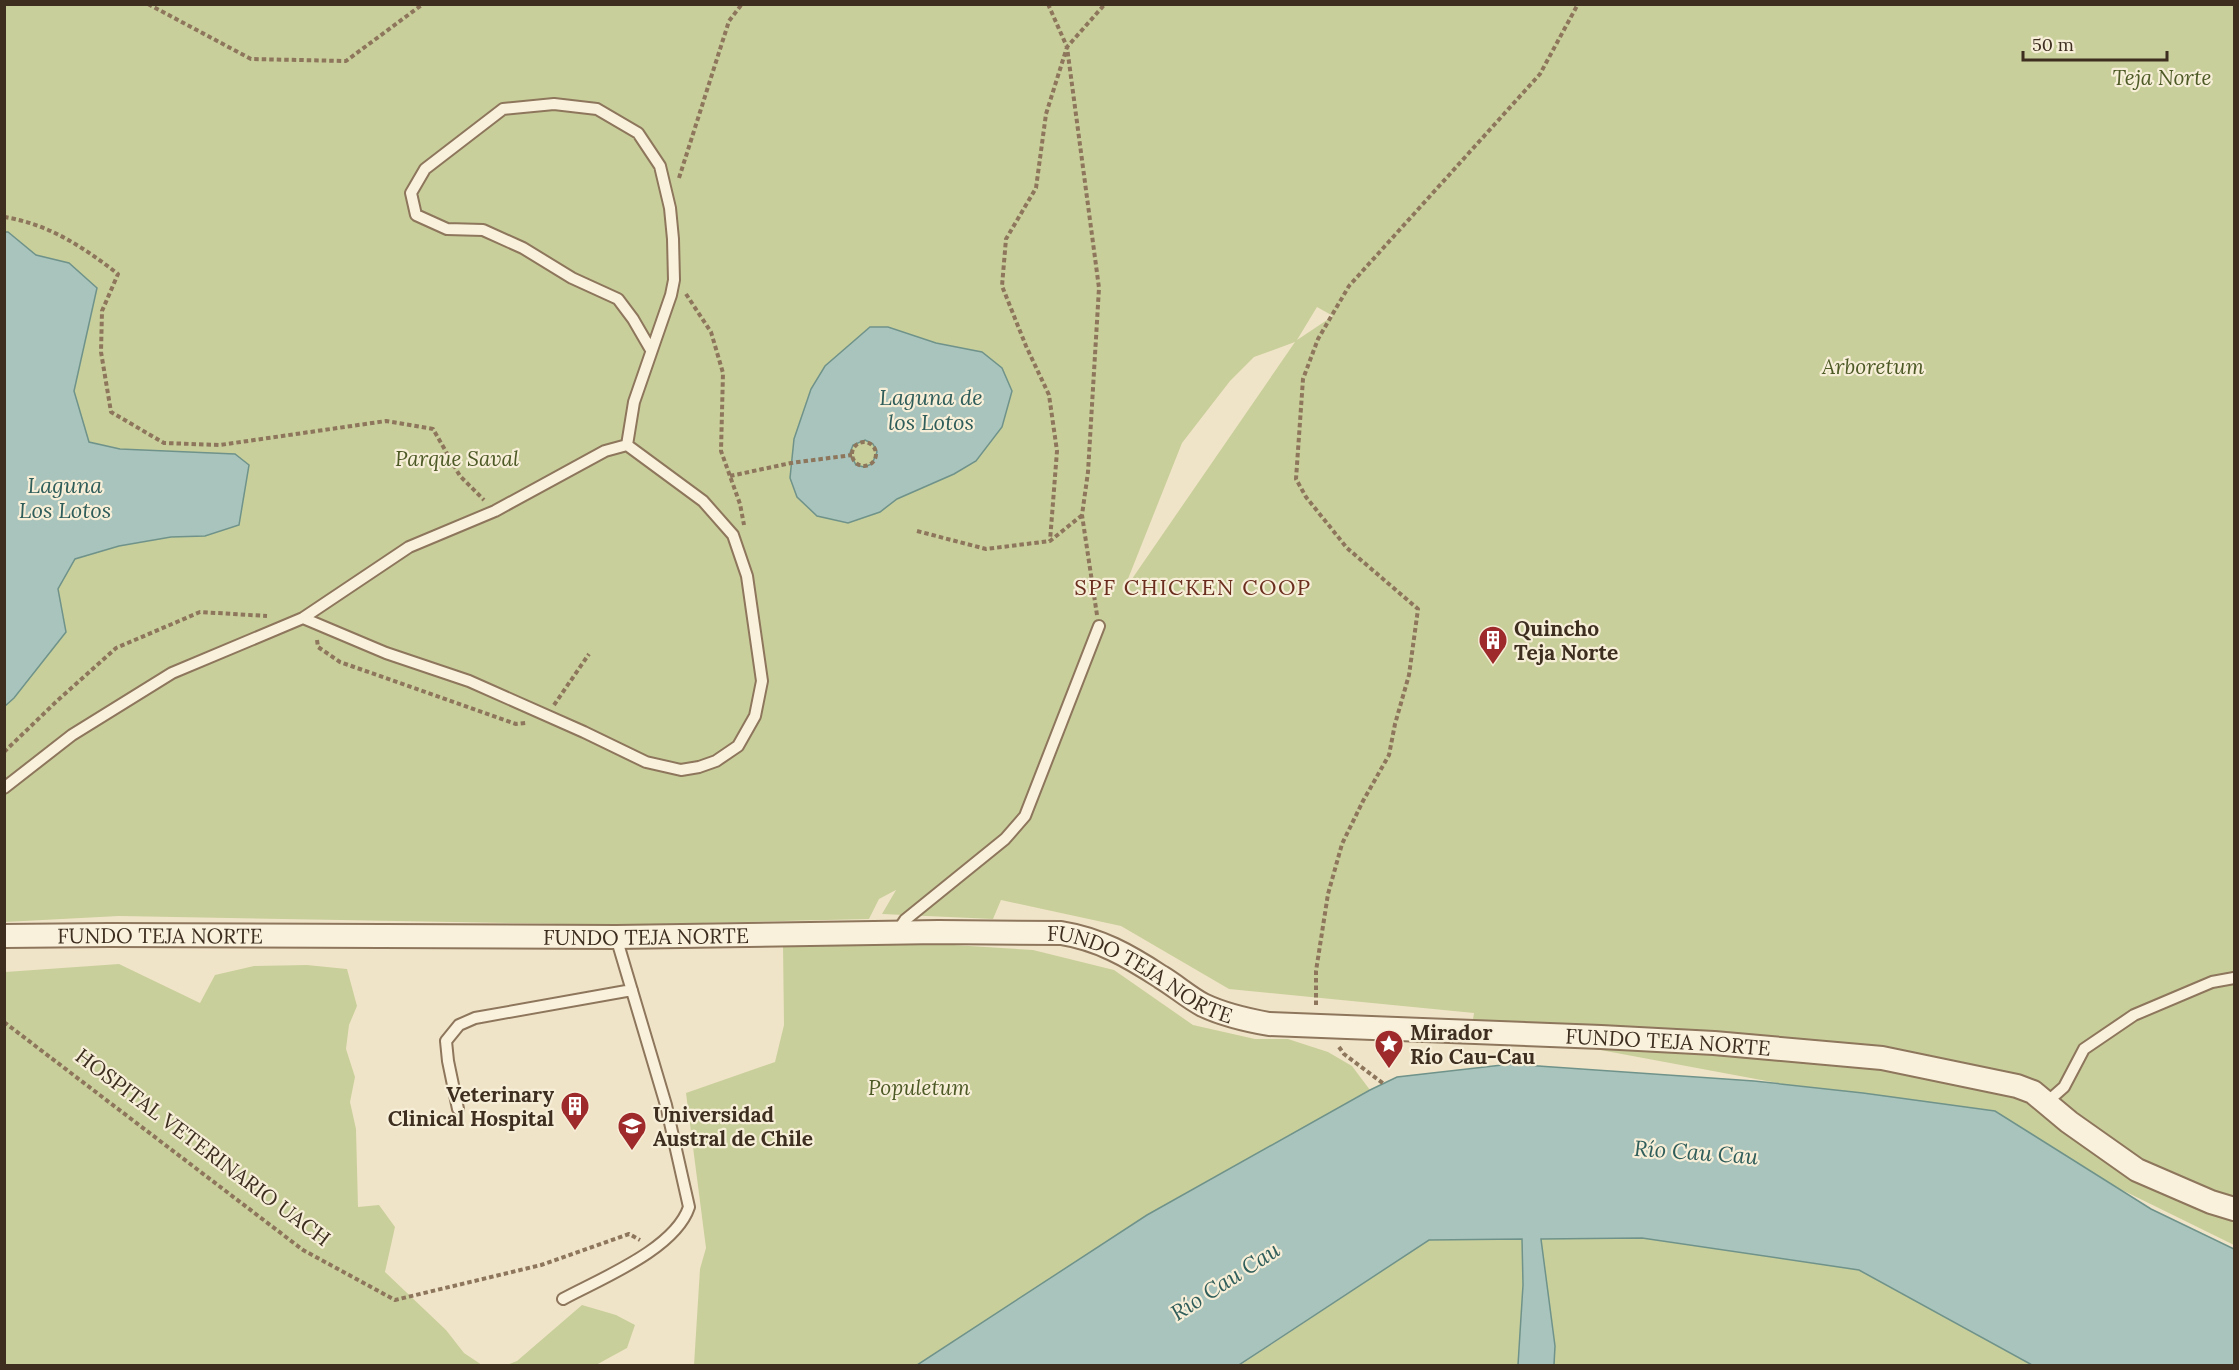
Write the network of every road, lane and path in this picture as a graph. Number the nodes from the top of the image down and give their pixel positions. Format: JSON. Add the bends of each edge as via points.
{"nodes":[{"id":1,"x":148,"y":4,"type":"edge"},
{"id":2,"x":423,"y":4,"type":"edge"},
{"id":3,"x":742,"y":4,"type":"edge"},
{"id":4,"x":1048,"y":4,"type":"edge"},
{"id":5,"x":1105,"y":4,"type":"edge"},
{"id":6,"x":1578,"y":4,"type":"edge"},
{"id":7,"x":1067,"y":47,"type":"junction"},
{"id":8,"x":670,"y":208,"type":"junction"},
{"id":9,"x":4,"y":217,"type":"edge"},
{"id":10,"x":674,"y":280,"type":"junction"},
{"id":11,"x":651,"y":350,"type":"junction"},
{"id":12,"x":627,"y":445,"type":"junction"},
{"id":13,"x":852,"y":455,"type":"junction"},
{"id":14,"x":730,"y":476,"type":"junction"},
{"id":15,"x":495,"y":511,"type":"junction"},
{"id":16,"x":1082,"y":515,"type":"junction"},
{"id":17,"x":918,"y":531,"type":"dead end"},
{"id":18,"x":746,"y":534,"type":"dead end"},
{"id":19,"x":1050,"y":541,"type":"junction"},
{"id":20,"x":269,"y":616,"type":"dead end"},
{"id":21,"x":303,"y":618,"type":"junction"},
{"id":22,"x":1099,"y":626,"type":"joint"},
{"id":23,"x":4,"y":752,"type":"edge"},
{"id":24,"x":4,"y":788,"type":"edge"},
{"id":25,"x":896,"y":933,"type":"junction"},
{"id":26,"x":4,"y":936,"type":"edge"},
{"id":27,"x":616,"y":937,"type":"junction"},
{"id":28,"x":2235,"y":978,"type":"edge"},
{"id":29,"x":632,"y":990,"type":"junction"},
{"id":30,"x":4,"y":1022,"type":"edge"},
{"id":31,"x":1320,"y":1027,"type":"junction"},
{"id":32,"x":1384,"y":1084,"type":"dead end"},
{"id":33,"x":2047,"y":1102,"type":"junction"},
{"id":34,"x":458,"y":1109,"type":"dead end"},
{"id":35,"x":2235,"y":1209,"type":"edge"},
{"id":36,"x":657,"y":1248,"type":"junction"},
{"id":37,"x":563,"y":1299,"type":"dead end"}],
"edges":[{"from":1,"to":2,"type":"path","via":[[251,59],[346,61]]},
{"from":3,"to":8,"type":"path","via":[[729,21]]},
{"from":4,"to":7,"type":"path"},
{"from":5,"to":7,"type":"path"},
{"from":6,"to":31,"type":"path","via":[[1540,74],[1349,286],[1318,339],[1304,379],[1296,479],[1347,548],[1418,609],[1409,675],[1389,755],[1342,844],[1328,894],[1316,971]]},
{"from":7,"to":16,"type":"path","via":[[1099,288]]},
{"from":7,"to":19,"type":"path","via":[[1047,114],[1036,188],[1006,239],[1002,286],[1049,395],[1057,451]]},
{"from":8,"to":10,"type":"lane"},
{"from":8,"to":11,"type":"lane","via":[[660,166],[638,133],[597,109],[554,104],[503,109],[425,169],[411,193],[416,215],[447,229],[483,230],[618,299]]},
{"from":9,"to":15,"type":"path","via":[[28,221],[84,247],[118,274],[102,311],[100,352],[111,412],[164,443],[220,445],[386,421],[433,429],[460,476]]},
{"from":10,"to":11,"type":"lane"},
{"from":10,"to":14,"type":"path","via":[[711,332],[723,373],[721,451]]},
{"from":11,"to":12,"type":"lane","via":[[633,402]]},
{"from":12,"to":15,"type":"lane","via":[[605,451]]},
{"from":12,"to":21,"type":"lane","via":[[703,501],[733,535],[747,576],[762,681],[754,716],[738,746],[717,761],[681,770],[646,762],[469,681],[386,653]]},
{"from":13,"to":13,"type":"path","via":[[861,442],[869,443],[875,452],[872,463],[865,466],[855,462]]},
{"from":13,"to":14,"type":"path"},
{"from":14,"to":18,"type":"path"},
{"from":15,"to":21,"type":"lane","via":[[409,547]]},
{"from":16,"to":19,"type":"path"},
{"from":16,"to":22,"type":"path"},
{"from":17,"to":19,"type":"path","via":[[986,549]]},
{"from":20,"to":23,"type":"path","via":[[200,612],[116,648]]},
{"from":21,"to":24,"type":"lane","via":[[172,674],[72,735]]},
{"from":22,"to":25,"type":"lane","via":[[1025,816],[1005,839],[905,920]]},
{"from":25,"to":27,"type":"street","name":"FUNDO TEJA NORTE"},
{"from":25,"to":31,"type":"street","name":"FUNDO TEJA NORTE","via":[[1078,936],[1108,946],[1225,1014],[1269,1024]]},
{"from":26,"to":27,"type":"street","name":"FUNDO TEJA NORTE"},
{"from":27,"to":29,"type":"lane"},
{"from":28,"to":33,"type":"lane","via":[[2212,982],[2134,1016],[2084,1049],[2064,1087]]},
{"from":29,"to":34,"type":"lane","via":[[476,1018],[459,1025],[446,1041]]},
{"from":29,"to":36,"type":"lane","via":[[666,1106],[689,1207],[685,1219]]},
{"from":30,"to":36,"type":"path","name":"HOSPITAL VETERINARIO UACH","via":[[303,1250],[395,1300],[542,1264],[629,1234]]},
{"from":31,"to":32,"type":"path","via":[[1344,1054]]},
{"from":31,"to":33,"type":"street","name":"FUNDO TEJA NORTE","via":[[1601,1036],[1882,1058],[2017,1086]]},
{"from":33,"to":35,"type":"street","name":"FUNDO TEJA NORTE","via":[[2138,1170]]},
{"from":36,"to":37,"type":"lane"}]}
